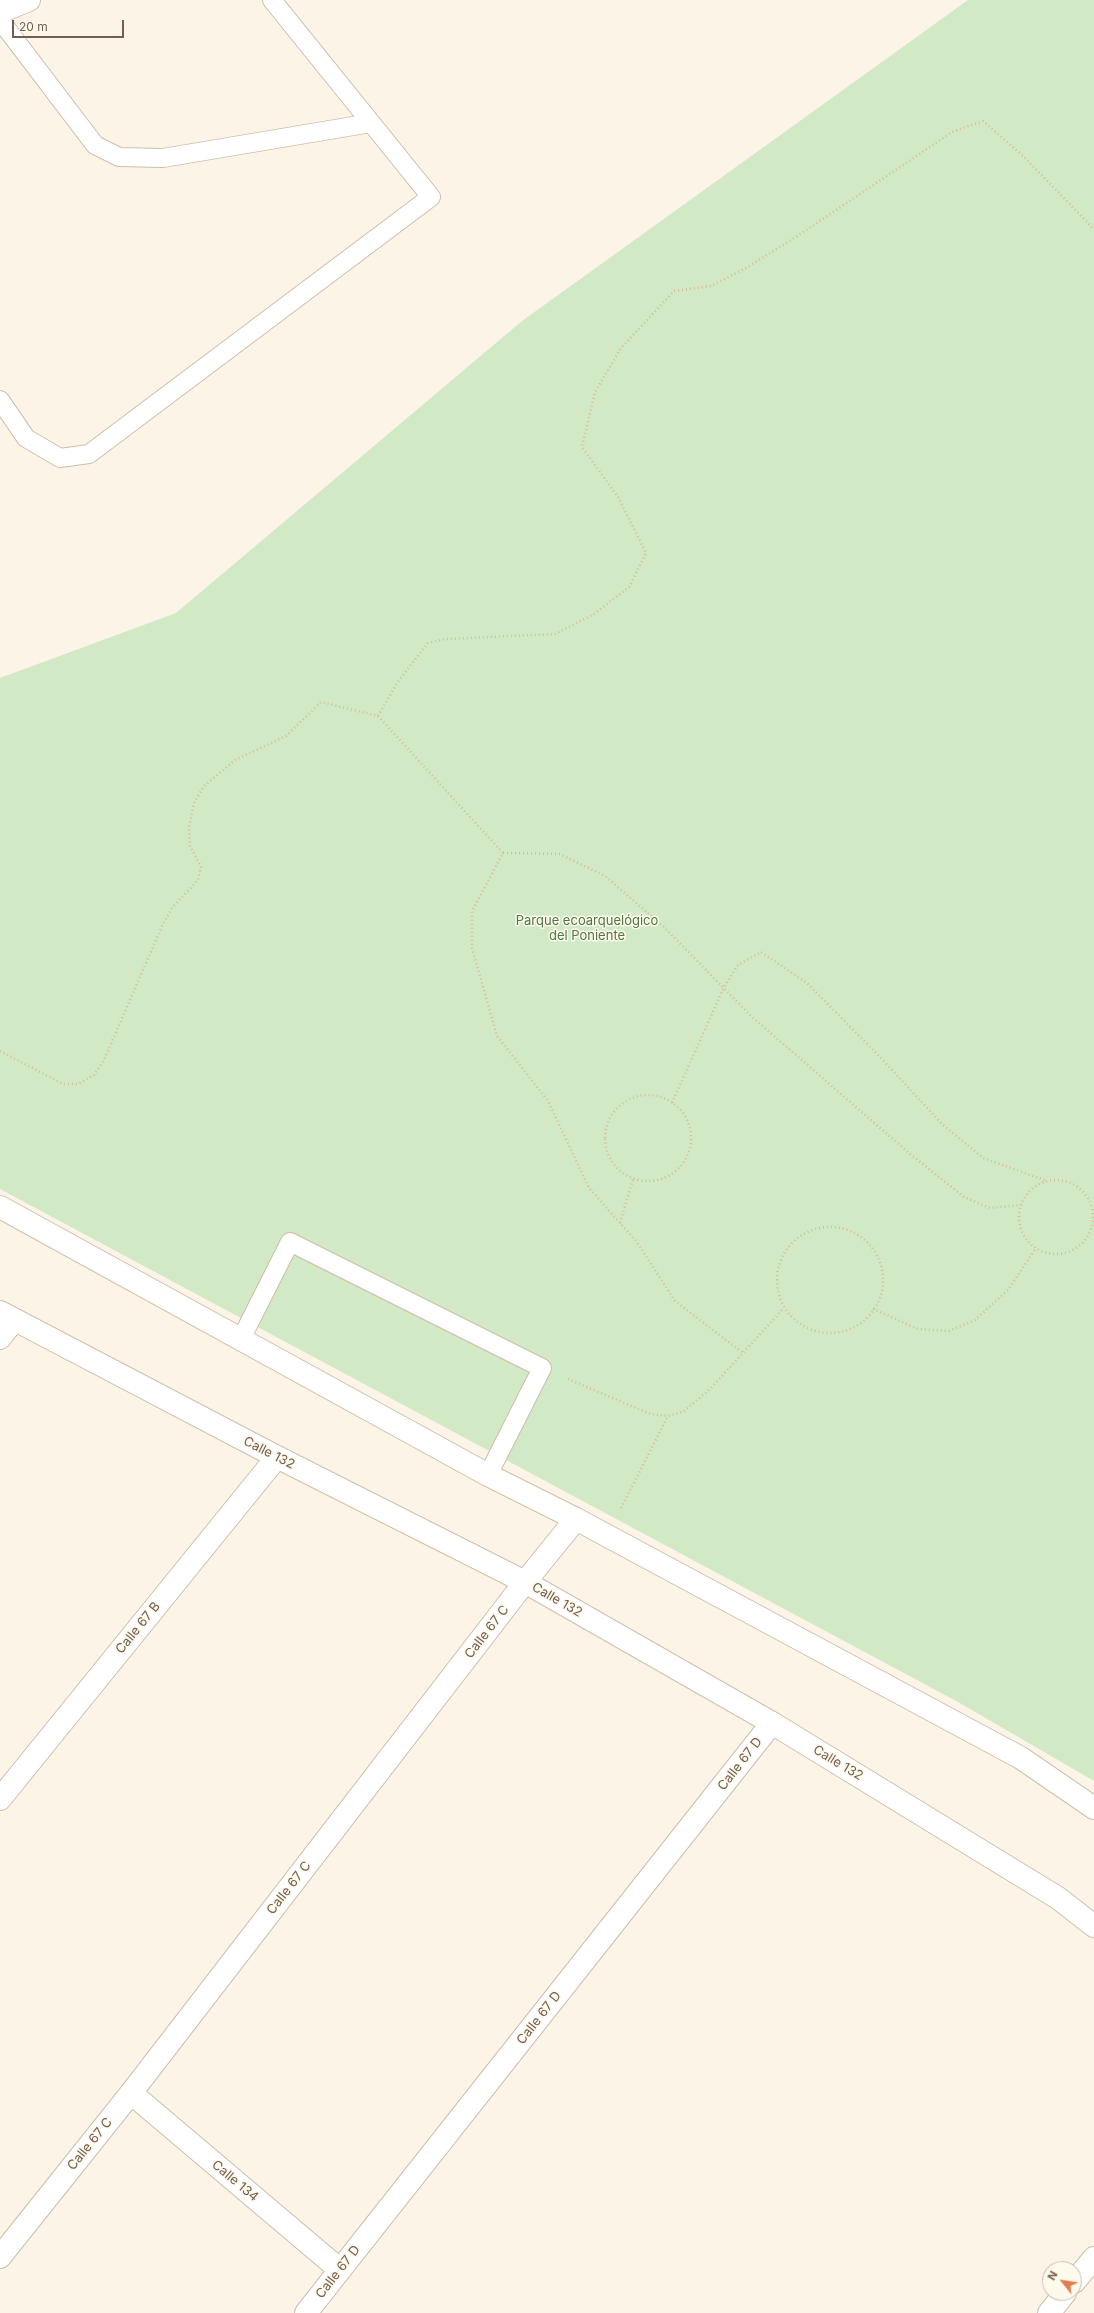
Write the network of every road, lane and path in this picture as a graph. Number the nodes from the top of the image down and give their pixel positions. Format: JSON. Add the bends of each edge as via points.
{"nodes":[{"id":1,"x":29,"y":0,"type":"edge"},
{"id":2,"x":272,"y":0,"type":"edge"},
{"id":3,"x":0,"y":12,"type":"edge"},
{"id":4,"x":0,"y":20,"type":"edge"},
{"id":5,"x":371,"y":122,"type":"junction"},
{"id":6,"x":1094,"y":229,"type":"edge"},
{"id":7,"x":0,"y":400,"type":"edge"},
{"id":8,"x":378,"y":716,"type":"junction"},
{"id":9,"x":503,"y":853,"type":"junction"},
{"id":10,"x":724,"y":987,"type":"junction"},
{"id":11,"x":0,"y":1051,"type":"edge"},
{"id":12,"x":672,"y":1103,"type":"junction"},
{"id":13,"x":633,"y":1179,"type":"junction"},
{"id":14,"x":1047,"y":1181,"type":"junction"},
{"id":15,"x":1021,"y":1205,"type":"junction"},
{"id":16,"x":0,"y":1207,"type":"edge"},
{"id":17,"x":620,"y":1223,"type":"junction"},
{"id":18,"x":1093,"y":1223,"type":"edge"},
{"id":19,"x":1036,"y":1248,"type":"junction"},
{"id":20,"x":784,"y":1308,"type":"junction"},
{"id":21,"x":873,"y":1309,"type":"junction"},
{"id":22,"x":7,"y":1316,"type":"edge"},
{"id":23,"x":0,"y":1338,"type":"edge"},
{"id":24,"x":241,"y":1339,"type":"junction"},
{"id":25,"x":743,"y":1353,"type":"junction"},
{"id":26,"x":542,"y":1368,"type":"junction"},
{"id":27,"x":668,"y":1416,"type":"junction"},
{"id":28,"x":277,"y":1457,"type":"junction"},
{"id":29,"x":488,"y":1475,"type":"junction"},
{"id":30,"x":576,"y":1519,"type":"junction"},
{"id":31,"x":607,"y":1535,"type":"junction"},
{"id":32,"x":525,"y":1582,"type":"junction"},
{"id":33,"x":772,"y":1723,"type":"junction"},
{"id":34,"x":0,"y":1799,"type":"edge"},
{"id":35,"x":1094,"y":1808,"type":"edge"},
{"id":36,"x":1094,"y":1926,"type":"edge"},
{"id":37,"x":131,"y":2093,"type":"junction"},
{"id":38,"x":0,"y":2257,"type":"edge"},
{"id":39,"x":1094,"y":2258,"type":"edge"},
{"id":40,"x":340,"y":2270,"type":"junction"},
{"id":41,"x":1082,"y":2272,"type":"edge"},
{"id":42,"x":1059,"y":2301,"type":"edge"},
{"id":43,"x":306,"y":2313,"type":"edge"},
{"id":44,"x":1049,"y":2313,"type":"edge"}],
"edges":[{"from":1,"to":3,"type":"street"},
{"from":2,"to":5,"type":"lane"},
{"from":4,"to":5,"type":"lane","via":[[95,145],[119,157],[163,158]]},
{"from":5,"to":7,"type":"lane","via":[[431,197],[89,454],[60,458],[26,438]]},
{"from":6,"to":8,"type":"path","via":[[1023,156],[983,121],[952,132],[800,235],[746,268],[712,286],[674,291],[621,348],[595,392],[582,447],[618,497],[646,553],[629,587],[594,614],[555,634],[445,639],[428,643],[399,680]]},
{"from":8,"to":9,"type":"path"},
{"from":8,"to":11,"type":"path","via":[[321,702],[286,736],[235,760],[204,786],[194,803],[189,828],[190,846],[201,867],[198,880],[172,908],[162,926],[104,1060],[94,1074],[78,1084],[63,1084]]},
{"from":9,"to":10,"type":"path","via":[[560,854],[605,876],[663,926]]},
{"from":9,"to":17,"type":"path","via":[[472,911],[472,948],[497,1036],[548,1101],[589,1188]]},
{"from":10,"to":12,"type":"path"},
{"from":10,"to":14,"type":"path","via":[[738,965],[761,952],[807,983],[942,1124],[983,1158]]},
{"from":10,"to":15,"type":"path","via":[[751,1016],[837,1092],[964,1197],[990,1208]]},
{"from":12,"to":13,"type":"path","via":[[682,1112],[689,1124],[691,1137],[684,1163],[663,1179]]},
{"from":12,"to":13,"type":"path","via":[[660,1097],[647,1095],[633,1098],[611,1117],[606,1131],[606,1146],[611,1160]]},
{"from":13,"to":17,"type":"path"},
{"from":14,"to":15,"type":"path","via":[[1036,1186]]},
{"from":14,"to":18,"type":"path","via":[[1065,1182],[1082,1190],[1089,1199]]},
{"from":15,"to":19,"type":"path","via":[[1021,1229],[1027,1240]]},
{"from":16,"to":24,"type":"street"},
{"from":17,"to":25,"type":"path","via":[[637,1242],[675,1301]]},
{"from":18,"to":19,"type":"path","via":[[1089,1235],[1071,1251],[1053,1254]]},
{"from":19,"to":21,"type":"path","via":[[1008,1290],[975,1320],[949,1331],[918,1329]]},
{"from":20,"to":21,"type":"path","via":[[796,1321],[812,1330],[829,1333],[862,1322]]},
{"from":20,"to":21,"type":"path","via":[[778,1292],[777,1274],[782,1257],[791,1243],[806,1232],[822,1227],[840,1227],[856,1234],[869,1244],[879,1259],[881,1293]]},
{"from":20,"to":25,"type":"path"},
{"from":22,"to":23,"type":"street"},
{"from":22,"to":28,"type":"street","name":"Calle 132"},
{"from":24,"to":26,"type":"lane","via":[[290,1242]]},
{"from":24,"to":29,"type":"street"},
{"from":25,"to":27,"type":"path","via":[[710,1389],[683,1412]]},
{"from":26,"to":27,"type":"path","via":[[650,1414]]},
{"from":26,"to":29,"type":"lane"},
{"from":27,"to":31,"type":"path"},
{"from":28,"to":32,"type":"street","name":"Calle 132"},
{"from":28,"to":34,"type":"street","name":"Calle 67 B"},
{"from":29,"to":30,"type":"street"},
{"from":30,"to":31,"type":"street"},
{"from":30,"to":32,"type":"street","name":"Calle 67 C"},
{"from":31,"to":35,"type":"street","via":[[1021,1758]]},
{"from":32,"to":33,"type":"street","name":"Calle 132"},
{"from":32,"to":37,"type":"street","name":"Calle 67 C"},
{"from":33,"to":36,"type":"street","name":"Calle 132","via":[[1058,1898]]},
{"from":33,"to":40,"type":"street","name":"Calle 67 D"},
{"from":37,"to":38,"type":"street","name":"Calle 67 C"},
{"from":37,"to":40,"type":"street","name":"Calle 134"},
{"from":39,"to":41,"type":"street"},
{"from":40,"to":43,"type":"street","name":"Calle 67 D"},
{"from":42,"to":44,"type":"street"}]}
